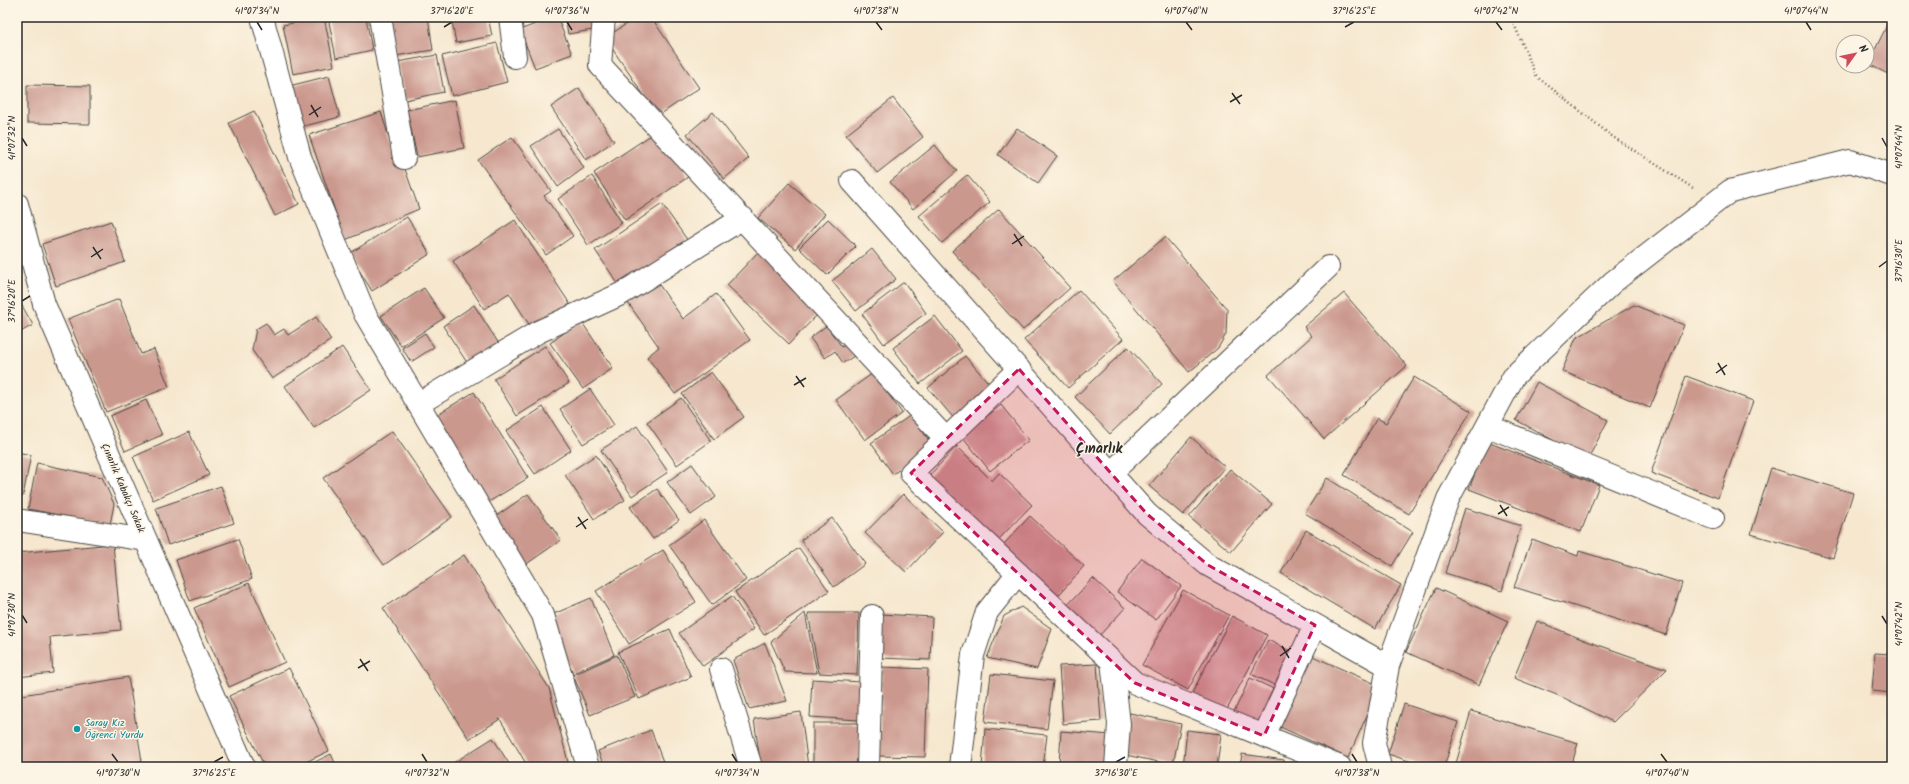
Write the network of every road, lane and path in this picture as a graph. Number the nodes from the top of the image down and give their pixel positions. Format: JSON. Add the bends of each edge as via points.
{"nodes":[{"id":1,"x":262,"y":17,"type":"edge"},
{"id":2,"x":380,"y":17,"type":"edge"},
{"id":3,"x":510,"y":17,"type":"edge"},
{"id":4,"x":604,"y":17,"type":"edge"},
{"id":5,"x":1511,"y":17,"type":"edge"},
{"id":6,"x":515,"y":57,"type":"dead end"},
{"id":7,"x":404,"y":158,"type":"dead end"},
{"id":8,"x":1892,"y":174,"type":"edge"},
{"id":9,"x":852,"y":181,"type":"dead end"},
{"id":10,"x":1716,"y":202,"type":"junction"},
{"id":11,"x":17,"y":204,"type":"edge"},
{"id":12,"x":743,"y":218,"type":"junction"},
{"id":13,"x":1328,"y":267,"type":"dead end"},
{"id":14,"x":1019,"y":369,"type":"junction"},
{"id":15,"x":418,"y":404,"type":"junction"},
{"id":16,"x":1488,"y":426,"type":"junction"},
{"id":17,"x":946,"y":439,"type":"junction"},
{"id":18,"x":1111,"y":473,"type":"junction"},
{"id":19,"x":1713,"y":518,"type":"dead end"},
{"id":20,"x":17,"y":520,"type":"edge"},
{"id":21,"x":146,"y":540,"type":"junction"},
{"id":22,"x":1018,"y":573,"type":"junction"},
{"id":23,"x":872,"y":616,"type":"dead end"},
{"id":24,"x":1315,"y":625,"type":"junction"},
{"id":25,"x":1112,"y":661,"type":"junction"},
{"id":26,"x":1388,"y":666,"type":"junction"},
{"id":27,"x":721,"y":669,"type":"dead end"},
{"id":28,"x":1264,"y":736,"type":"junction"},
{"id":29,"x":244,"y":767,"type":"edge"},
{"id":30,"x":588,"y":767,"type":"edge"},
{"id":31,"x":751,"y":767,"type":"edge"},
{"id":32,"x":868,"y":767,"type":"edge"},
{"id":33,"x":960,"y":767,"type":"edge"},
{"id":34,"x":1116,"y":767,"type":"edge"},
{"id":35,"x":1340,"y":767,"type":"edge"},
{"id":36,"x":1380,"y":767,"type":"edge"}],
"edges":[{"from":1,"to":15,"type":"street","via":[[300,157],[365,314]]},
{"from":2,"to":7,"type":"street"},
{"from":3,"to":6,"type":"street"},
{"from":4,"to":12,"type":"street","via":[[600,65]]},
{"from":5,"to":10,"type":"path","via":[[1536,76],[1613,137]]},
{"from":8,"to":10,"type":"street","via":[[1850,161],[1730,191]]},
{"from":9,"to":14,"type":"street"},
{"from":10,"to":16,"type":"street","via":[[1613,282],[1514,376]]},
{"from":11,"to":21,"type":"street","name":"Çınarlık Kabakçı Sokak","via":[[44,304]]},
{"from":12,"to":15,"type":"street","via":[[621,294],[538,332]]},
{"from":12,"to":17,"type":"street"},
{"from":13,"to":18,"type":"street"},
{"from":14,"to":17,"type":"street"},
{"from":14,"to":18,"type":"street"},
{"from":15,"to":30,"type":"street","via":[[543,614]]},
{"from":16,"to":19,"type":"street"},
{"from":16,"to":26,"type":"street","via":[[1448,499]]},
{"from":17,"to":22,"type":"street","via":[[911,473]]},
{"from":18,"to":24,"type":"street","via":[[1147,514],[1208,565]]},
{"from":20,"to":21,"type":"street"},
{"from":21,"to":29,"type":"street","name":"Çınarlık Kabakçı Sokak"},
{"from":22,"to":25,"type":"street"},
{"from":22,"to":33,"type":"street","via":[[987,612],[973,655]]},
{"from":23,"to":32,"type":"street"},
{"from":24,"to":26,"type":"street"},
{"from":24,"to":28,"type":"street"},
{"from":25,"to":28,"type":"street","via":[[1135,683]]},
{"from":25,"to":34,"type":"street","via":[[1119,724]]},
{"from":26,"to":36,"type":"street","via":[[1374,743]]},
{"from":27,"to":31,"type":"street"},
{"from":28,"to":35,"type":"street"}]}
